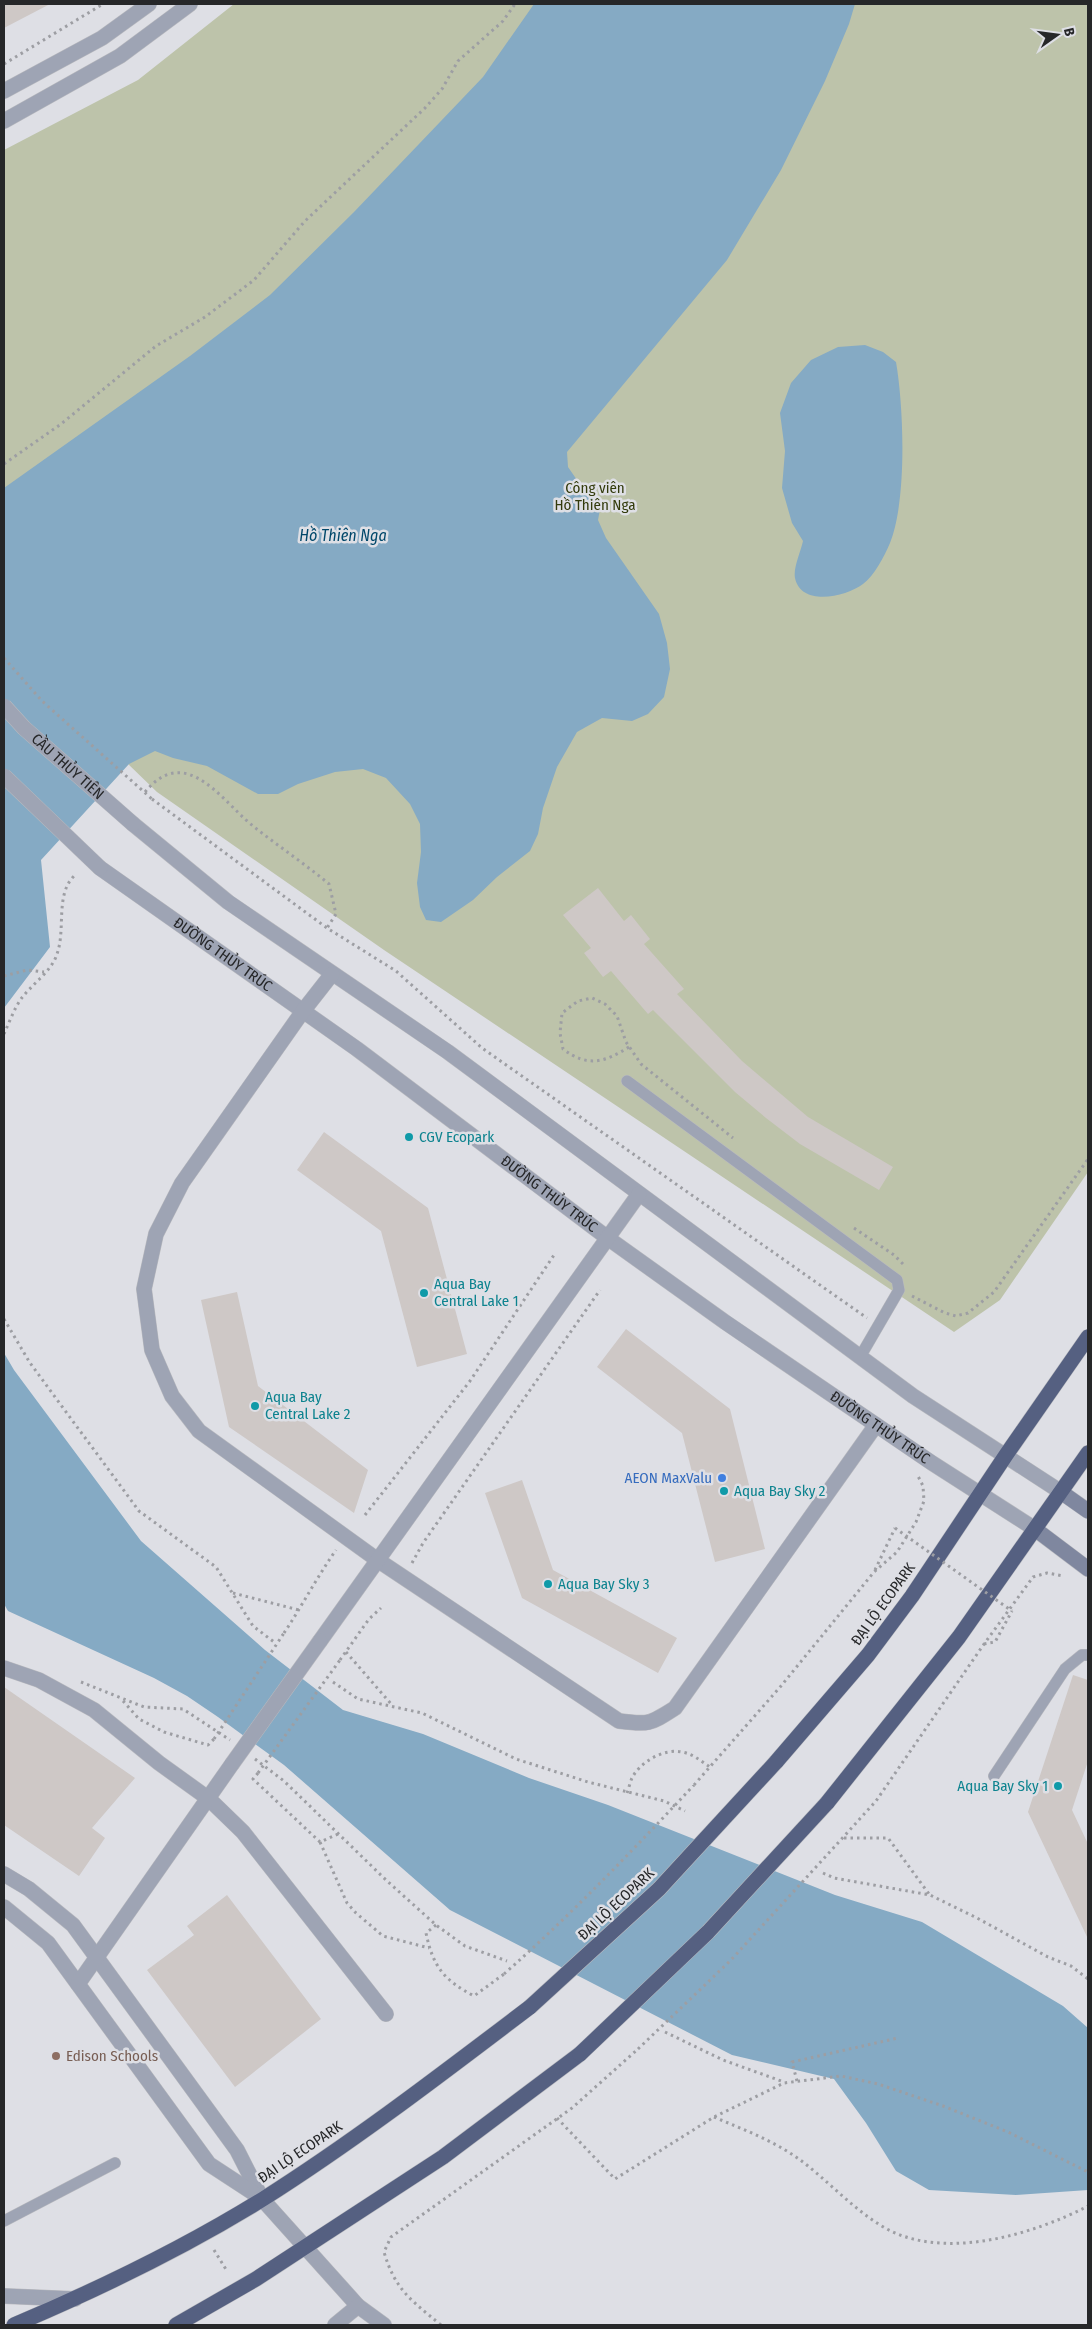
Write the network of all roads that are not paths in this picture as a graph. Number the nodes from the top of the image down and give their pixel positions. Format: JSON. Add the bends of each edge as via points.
{"nodes":[{"id":1,"x":149,"y":4,"type":"edge"},
{"id":2,"x":190,"y":4,"type":"edge"},
{"id":3,"x":10,"y":87,"type":"edge"},
{"id":4,"x":29,"y":107,"type":"junction"},
{"id":5,"x":4,"y":121,"type":"edge"},
{"id":6,"x":4,"y":706,"type":"edge"},
{"id":7,"x":4,"y":776,"type":"edge"},
{"id":8,"x":332,"y":974,"type":"junction"},
{"id":9,"x":303,"y":1011,"type":"junction"},
{"id":10,"x":627,"y":1081,"type":"dead end"},
{"id":11,"x":639,"y":1194,"type":"junction"},
{"id":12,"x":609,"y":1239,"type":"junction"},
{"id":13,"x":1088,"y":1338,"type":"edge"},
{"id":14,"x":860,"y":1357,"type":"junction"},
{"id":15,"x":876,"y":1424,"type":"junction"},
{"id":16,"x":1088,"y":1453,"type":"edge"},
{"id":17,"x":1006,"y":1455,"type":"junction"},
{"id":18,"x":1061,"y":1492,"type":"junction"},
{"id":19,"x":981,"y":1494,"type":"junction"},
{"id":20,"x":1088,"y":1511,"type":"edge"},
{"id":21,"x":1035,"y":1529,"type":"junction"},
{"id":22,"x":379,"y":1562,"type":"junction"},
{"id":23,"x":1088,"y":1568,"type":"edge"},
{"id":24,"x":1088,"y":1655,"type":"edge"},
{"id":25,"x":4,"y":1668,"type":"edge"},
{"id":26,"x":994,"y":1776,"type":"dead end"},
{"id":27,"x":209,"y":1799,"type":"junction"},
{"id":28,"x":4,"y":1874,"type":"edge"},
{"id":29,"x":4,"y":1907,"type":"edge"},
{"id":30,"x":96,"y":1957,"type":"junction"},
{"id":31,"x":78,"y":1984,"type":"junction"},
{"id":32,"x":386,"y":2014,"type":"dead end"},
{"id":33,"x":115,"y":2163,"type":"dead end"},
{"id":34,"x":262,"y":2199,"type":"junction"},
{"id":35,"x":4,"y":2220,"type":"edge"},
{"id":36,"x":305,"y":2248,"type":"junction"},
{"id":37,"x":4,"y":2296,"type":"edge"},
{"id":38,"x":75,"y":2299,"type":"junction"},
{"id":39,"x":358,"y":2306,"type":"junction"},
{"id":40,"x":14,"y":2325,"type":"edge"},
{"id":41,"x":176,"y":2325,"type":"edge"},
{"id":42,"x":335,"y":2325,"type":"edge"},
{"id":43,"x":384,"y":2325,"type":"edge"}],
"edges":[{"from":1,"to":3,"type":"street","via":[[102,38]]},
{"from":2,"to":4,"type":"street","via":[[120,56]]},
{"from":3,"to":4,"type":"street"},
{"from":4,"to":5,"type":"street"},
{"from":6,"to":8,"type":"street","name":"CẦU THỦY TIÊN","bridge":true,"via":[[24,728],[133,824],[228,902]]},
{"from":7,"to":9,"type":"street","name":"ĐƯỜNG THỦY TRÚC","bridge":true,"via":[[100,868]]},
{"from":8,"to":9,"type":"street"},
{"from":8,"to":11,"type":"street","via":[[448,1052]]},
{"from":9,"to":12,"type":"street","name":"ĐƯỜNG THỦY TRÚC"},
{"from":9,"to":22,"type":"street","via":[[182,1183],[156,1234],[144,1289],[152,1350],[172,1396],[199,1431]]},
{"from":10,"to":14,"type":"lane","via":[[897,1280],[898,1290]]},
{"from":11,"to":12,"type":"street"},
{"from":11,"to":14,"type":"street"},
{"from":12,"to":15,"type":"street","name":"ĐƯỜNG THỦY TRÚC"},
{"from":12,"to":22,"type":"street"},
{"from":13,"to":17,"type":"highway","name":"ĐẠI LỘ ECOPARK"},
{"from":14,"to":17,"type":"street","via":[[913,1396]]},
{"from":15,"to":19,"type":"street","name":"ĐƯỜNG THỦY TRÚC"},
{"from":15,"to":22,"type":"street","via":[[675,1708],[643,1724],[619,1721]]},
{"from":16,"to":18,"type":"highway"},
{"from":17,"to":18,"type":"street"},
{"from":17,"to":19,"type":"highway","name":"ĐẠI LỘ ECOPARK"},
{"from":18,"to":20,"type":"main road"},
{"from":18,"to":21,"type":"highway"},
{"from":19,"to":21,"type":"street","name":"ĐƯỜNG THỦY TRÚC"},
{"from":19,"to":34,"type":"highway","name":"ĐẠI LỘ ECOPARK","bridge":true,"via":[[868,1654],[776,1762],[659,1889],[530,2007],[403,2104]]},
{"from":21,"to":23,"type":"main road"},
{"from":21,"to":36,"type":"highway","bridge":true,"via":[[959,1637],[828,1803],[708,1932],[580,2054],[443,2158]]},
{"from":22,"to":27,"type":"street","bridge":true},
{"from":24,"to":26,"type":"lane","via":[[1082,1655],[1065,1669]]},
{"from":25,"to":27,"type":"street","via":[[40,1680],[94,1710]]},
{"from":27,"to":30,"type":"street"},
{"from":27,"to":32,"type":"street","via":[[243,1832]]},
{"from":28,"to":30,"type":"street","via":[[73,1924]]},
{"from":29,"to":31,"type":"street","via":[[48,1944]]},
{"from":30,"to":31,"type":"street"},
{"from":30,"to":34,"type":"street","via":[[236,2150]]},
{"from":31,"to":34,"type":"street","via":[[209,2164]]},
{"from":33,"to":35,"type":"lane"},
{"from":34,"to":36,"type":"street"},
{"from":34,"to":38,"type":"highway","name":"ĐẠI LỘ ECOPARK"},
{"from":36,"to":39,"type":"street"},
{"from":36,"to":41,"type":"highway"},
{"from":37,"to":38,"type":"street"},
{"from":38,"to":40,"type":"highway","name":"ĐẠI LỘ ECOPARK"},
{"from":39,"to":42,"type":"street"},
{"from":39,"to":43,"type":"street"}]}
